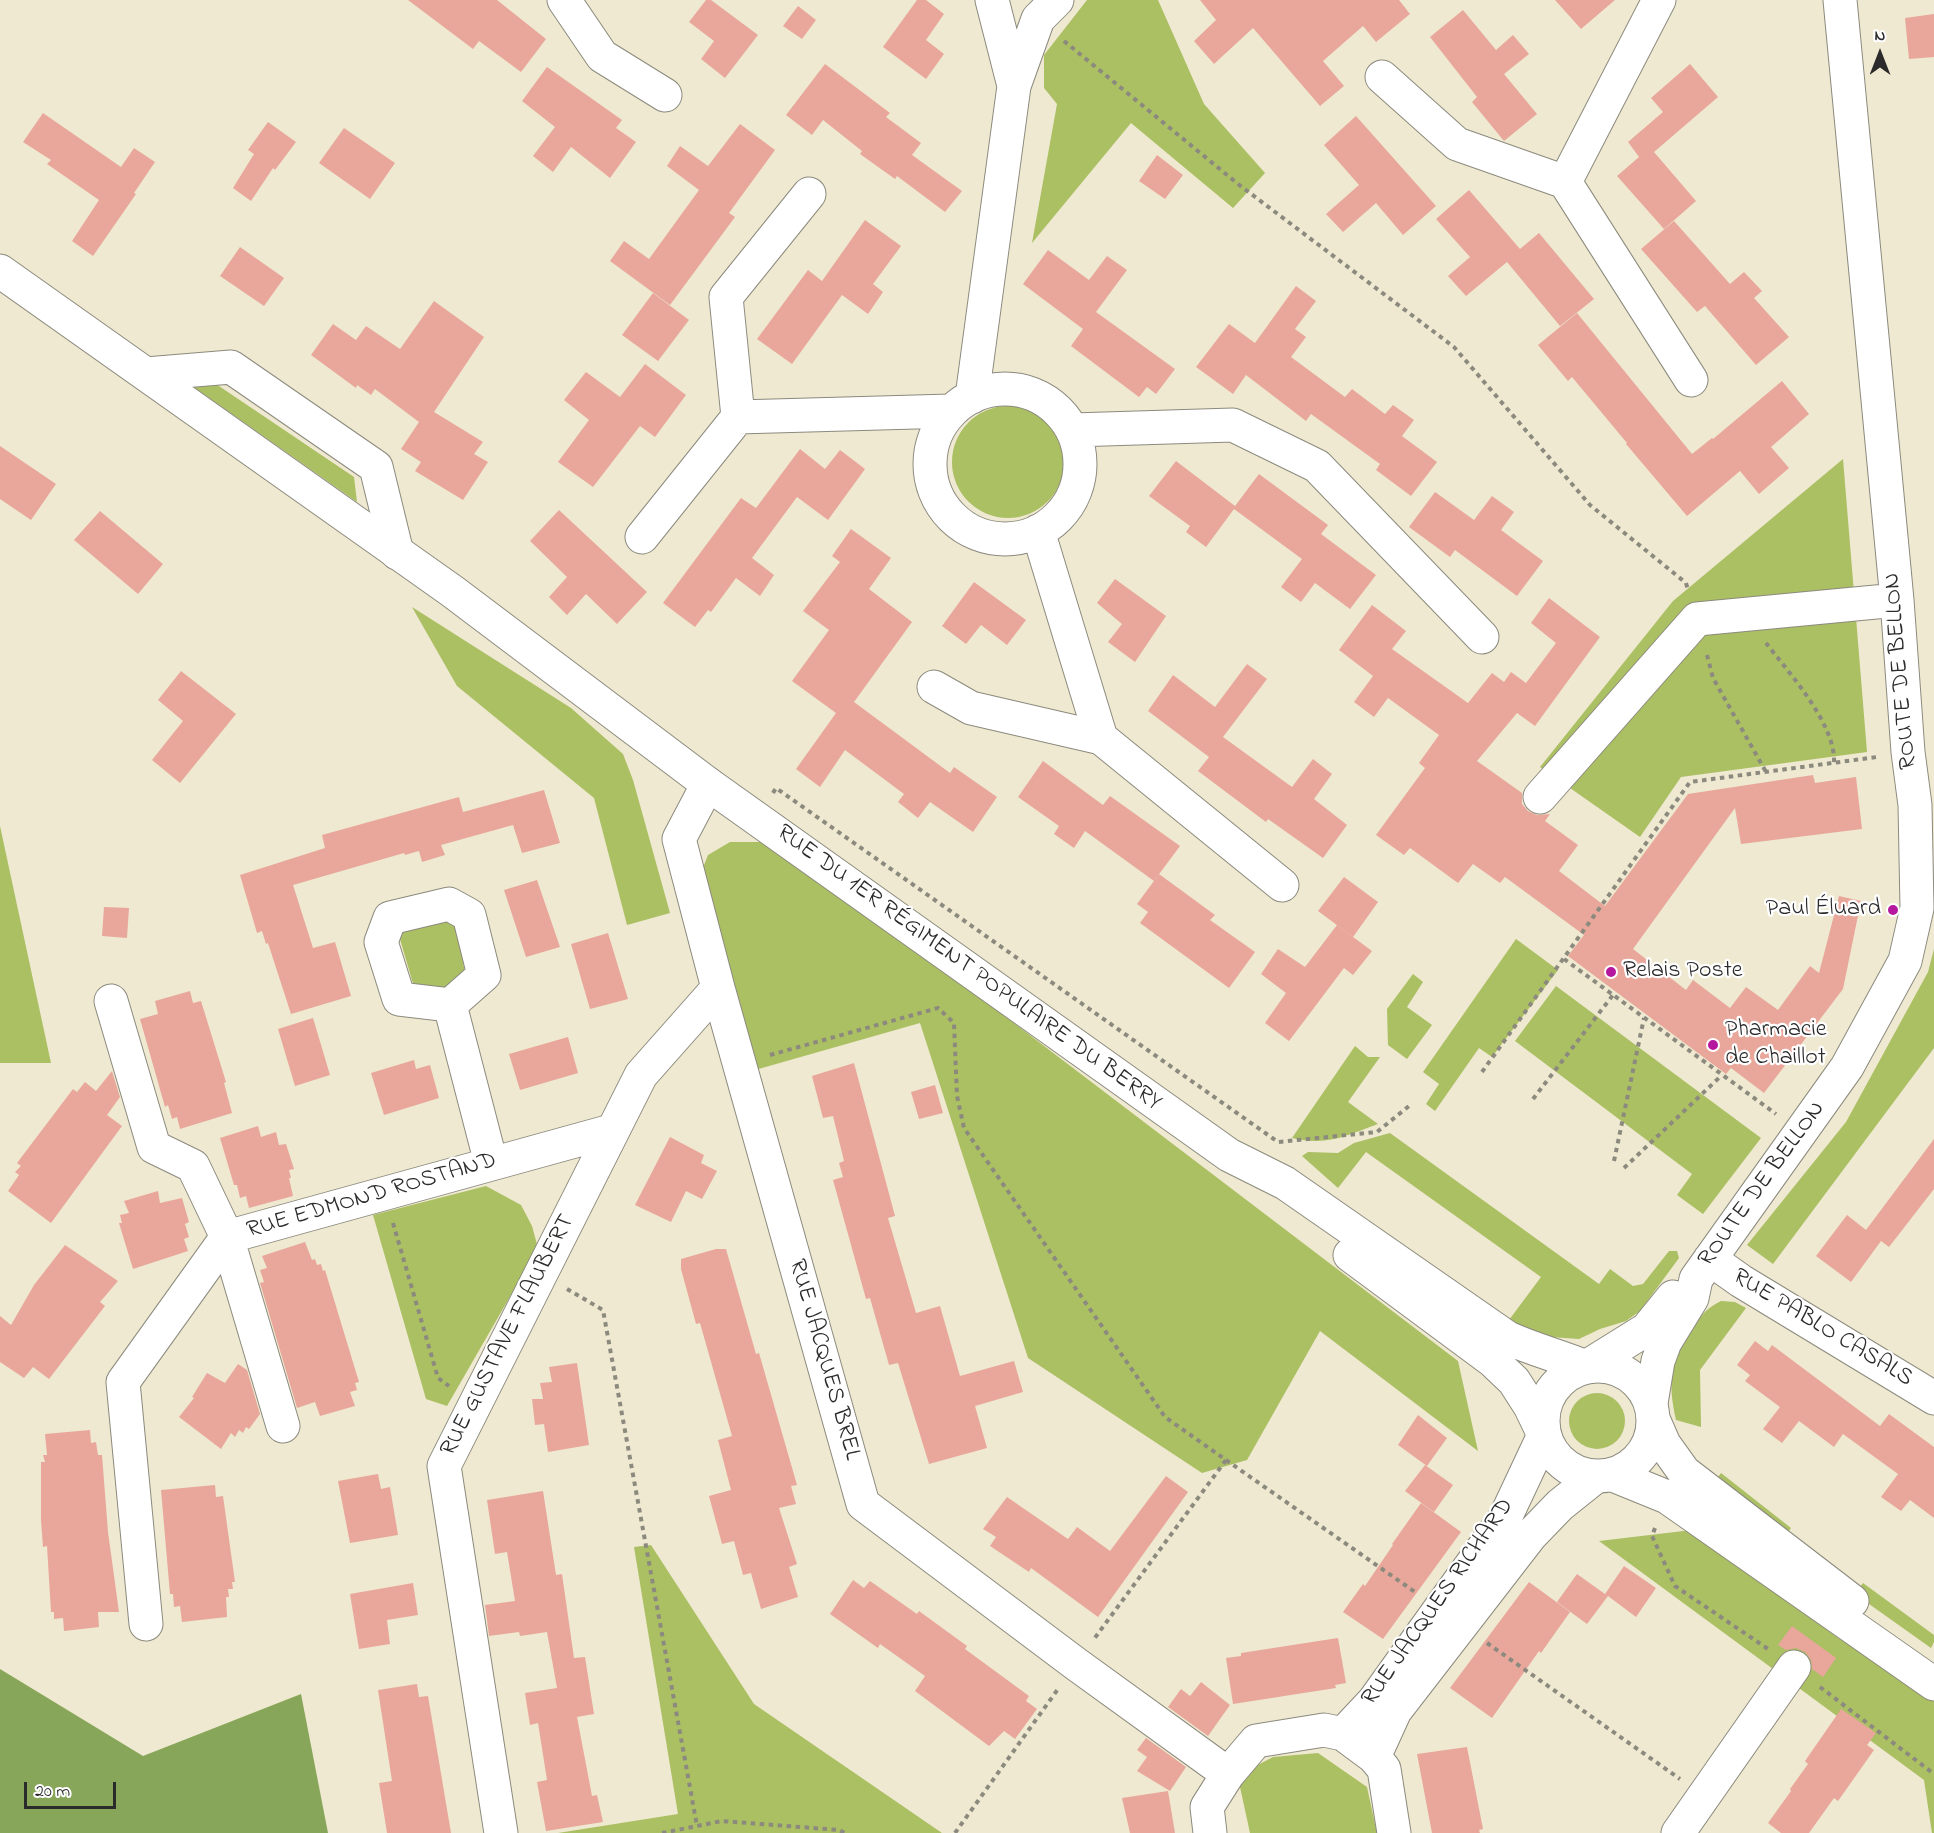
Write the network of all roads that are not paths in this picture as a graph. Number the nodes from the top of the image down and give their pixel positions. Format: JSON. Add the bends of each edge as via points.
{"nodes":[{"id":1,"x":564,"y":0,"type":"edge"},
{"id":2,"x":992,"y":0,"type":"edge"},
{"id":3,"x":1659,"y":0,"type":"edge"},
{"id":4,"x":1840,"y":0,"type":"edge"},
{"id":5,"x":1048,"y":10,"type":"edge"},
{"id":6,"x":1382,"y":77,"type":"dead end"},
{"id":7,"x":1014,"y":86,"type":"junction"},
{"id":8,"x":665,"y":95,"type":"dead end"},
{"id":9,"x":1565,"y":182,"type":"junction"},
{"id":10,"x":809,"y":194,"type":"dead end"},
{"id":11,"x":2,"y":268,"type":"edge"},
{"id":12,"x":146,"y":374,"type":"junction"},
{"id":13,"x":1691,"y":380,"type":"dead end"},
{"id":14,"x":961,"y":404,"type":"junction"},
{"id":15,"x":738,"y":417,"type":"junction"},
{"id":16,"x":1073,"y":430,"type":"junction"},
{"id":17,"x":1038,"y":531,"type":"junction"},
{"id":18,"x":642,"y":537,"type":"dead end"},
{"id":19,"x":397,"y":553,"type":"junction"},
{"id":20,"x":1897,"y":600,"type":"junction"},
{"id":21,"x":1482,"y":637,"type":"dead end"},
{"id":22,"x":934,"y":687,"type":"dead end"},
{"id":23,"x":1101,"y":738,"type":"junction"},
{"id":24,"x":1921,"y":750,"type":"edge"},
{"id":25,"x":708,"y":784,"type":"junction"},
{"id":26,"x":1540,"y":797,"type":"dead end"},
{"id":27,"x":1282,"y":885,"type":"dead end"},
{"id":28,"x":718,"y":988,"type":"junction"},
{"id":29,"x":111,"y":1001,"type":"dead end"},
{"id":30,"x":450,"y":1005,"type":"dead end"},
{"id":31,"x":611,"y":1131,"type":"junction"},
{"id":32,"x":1229,"y":1155,"type":"junction"},
{"id":33,"x":491,"y":1163,"type":"junction"},
{"id":34,"x":227,"y":1237,"type":"junction"},
{"id":35,"x":1703,"y":1269,"type":"junction"},
{"id":36,"x":1586,"y":1367,"type":"junction"},
{"id":37,"x":1934,"y":1398,"type":"edge"},
{"id":38,"x":1653,"y":1412,"type":"junction"},
{"id":39,"x":283,"y":1426,"type":"dead end"},
{"id":40,"x":1544,"y":1435,"type":"junction"},
{"id":41,"x":1604,"y":1476,"type":"junction"},
{"id":42,"x":146,"y":1624,"type":"dead end"},
{"id":43,"x":1934,"y":1662,"type":"edge"},
{"id":44,"x":1794,"y":1667,"type":"dead end"},
{"id":45,"x":1934,"y":1684,"type":"edge"},
{"id":46,"x":1342,"y":1734,"type":"junction"},
{"id":47,"x":1374,"y":1757,"type":"junction"},
{"id":48,"x":1228,"y":1774,"type":"junction"},
{"id":49,"x":1208,"y":1820,"type":"edge"},
{"id":50,"x":501,"y":1833,"type":"edge"},
{"id":51,"x":1232,"y":1833,"type":"edge"},
{"id":52,"x":1394,"y":1833,"type":"edge"},
{"id":53,"x":1678,"y":1833,"type":"edge"}],
"edges":[{"from":1,"to":8,"type":"street","via":[[602,56]]},
{"from":2,"to":7,"type":"street"},
{"from":3,"to":9,"type":"street"},
{"from":4,"to":20,"type":"street","name":"ROUTE DE BELLON"},
{"from":5,"to":7,"type":"street"},
{"from":6,"to":9,"type":"street","via":[[1457,144]]},
{"from":7,"to":14,"type":"street"},
{"from":9,"to":13,"type":"street"},
{"from":10,"to":15,"type":"street","via":[[726,297]]},
{"from":11,"to":12,"type":"street","name":"RUE DU 1ER RÉGIMENT POPULAIRE DU BERRY"},
{"from":12,"to":19,"type":"street","name":"RUE DU 1ER RÉGIMENT POPULAIRE DU BERRY"},
{"from":12,"to":19,"type":"street","via":[[231,368],[376,467]]},
{"from":14,"to":15,"type":"street"},
{"from":14,"to":16,"type":"street","via":[[1005,388],[1026,391],[1061,413]]},
{"from":14,"to":17,"type":"street","via":[[936,433],[930,458],[932,484],[944,508],[963,526],[987,537],[1013,538]]},
{"from":15,"to":18,"type":"street"},
{"from":16,"to":17,"type":"street","via":[[1080,453],[1072,499],[1058,518]]},
{"from":16,"to":21,"type":"street","via":[[1233,425],[1317,466]]},
{"from":17,"to":23,"type":"street"},
{"from":19,"to":25,"type":"street","name":"RUE DU 1ER RÉGIMENT POPULAIRE DU BERRY"},
{"from":20,"to":24,"type":"street","name":"ROUTE DE BELLON"},
{"from":20,"to":26,"type":"street","via":[[1697,618]]},
{"from":22,"to":23,"type":"street","via":[[971,708]]},
{"from":23,"to":27,"type":"street"},
{"from":24,"to":35,"type":"street","name":"ROUTE DE BELLON","via":[[1915,805],[1917,908],[1905,961],[1847,1067]]},
{"from":25,"to":28,"type":"street","name":"RUE JACQUES BREL","via":[[679,839]]},
{"from":25,"to":32,"type":"street","name":"RUE DU 1ER RÉGIMENT POPULAIRE DU BERRY"},
{"from":28,"to":31,"type":"street","name":"RUE GUSTAVE FLAUBERT","via":[[640,1075]]},
{"from":28,"to":48,"type":"street","name":"RUE JACQUES BREL","via":[[863,1504]]},
{"from":29,"to":34,"type":"street","via":[[154,1147],[193,1166]]},
{"from":30,"to":33,"type":"street"},
{"from":31,"to":33,"type":"street","name":"RUE EDMOND ROSTAND"},
{"from":31,"to":50,"type":"street","name":"RUE GUSTAVE FLAUBERT","via":[[444,1466]]},
{"from":32,"to":36,"type":"street","name":"RUE DU 1ER RÉGIMENT POPULAIRE DU BERRY","via":[[1285,1184],[1508,1338]]},
{"from":32,"to":40,"type":"street","name":"RUE DU 1ER RÉGIMENT POPULAIRE DU BERRY","via":[[1276,1200],[1493,1361],[1514,1381]]},
{"from":33,"to":34,"type":"street","name":"RUE EDMOND ROSTAND"},
{"from":34,"to":39,"type":"street"},
{"from":34,"to":42,"type":"street","name":"RUE EDMOND ROSTAND","via":[[123,1382]]},
{"from":35,"to":36,"type":"street","name":"ROUTE DE BELLON","via":[[1679,1289],[1647,1329]]},
{"from":35,"to":37,"type":"street","name":"RUE PABLO CASALS"},
{"from":35,"to":38,"type":"street","name":"ROUTE DE BELLON","via":[[1658,1361]]},
{"from":36,"to":38,"type":"street","via":[[1603,1365],[1618,1369],[1644,1388]]},
{"from":36,"to":40,"type":"street","via":[[1556,1384],[1546,1400],[1542,1417]]},
{"from":38,"to":41,"type":"street","via":[[1648,1443],[1641,1456],[1630,1468]]},
{"from":38,"to":43,"type":"street","via":[[1664,1444],[1684,1472]]},
{"from":40,"to":41,"type":"street","via":[[1563,1464],[1578,1473]]},
{"from":40,"to":46,"type":"street","name":"RUE JACQUES RICHARD","via":[[1505,1518],[1374,1701]]},
{"from":41,"to":45,"type":"street","via":[[1667,1497]]},
{"from":41,"to":47,"type":"street","name":"RUE JACQUES RICHARD","via":[[1560,1505],[1531,1535],[1395,1711]]},
{"from":44,"to":53,"type":"street"},
{"from":46,"to":47,"type":"street"},
{"from":46,"to":48,"type":"street","via":[[1324,1730],[1256,1741]]},
{"from":47,"to":52,"type":"street","via":[[1384,1769]]},
{"from":48,"to":49,"type":"street"},
{"from":49,"to":51,"type":"street"}]}
